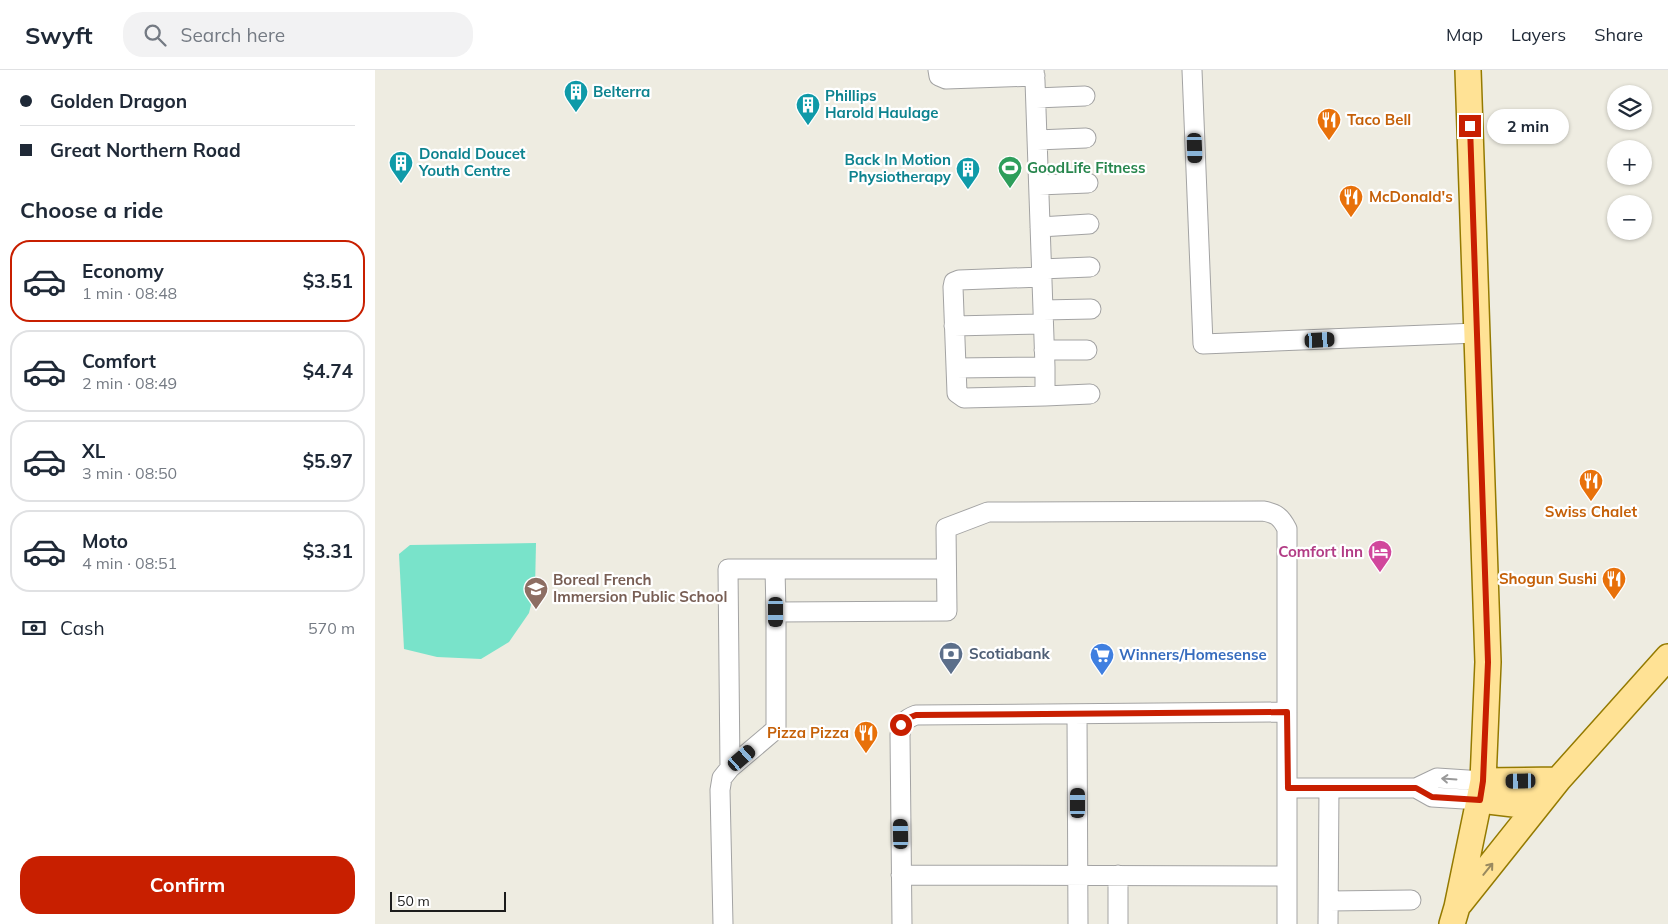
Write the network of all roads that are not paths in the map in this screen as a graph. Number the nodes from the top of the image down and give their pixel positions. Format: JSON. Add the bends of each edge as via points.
{"nodes":[{"id":1,"x":938,"y":70,"type":"edge"},
{"id":2,"x":1192,"y":70,"type":"edge"},
{"id":3,"x":1468,"y":70,"type":"edge"},
{"id":4,"x":1034,"y":73,"type":"edge"},
{"id":5,"x":1085,"y":96,"type":"dead end"},
{"id":6,"x":1036,"y":98,"type":"junction"},
{"id":7,"x":1085,"y":138,"type":"dead end"},
{"id":8,"x":1037,"y":140,"type":"junction"},
{"id":9,"x":1088,"y":183,"type":"dead end"},
{"id":10,"x":1039,"y":185,"type":"junction"},
{"id":11,"x":1089,"y":224,"type":"dead end"},
{"id":12,"x":1040,"y":227,"type":"junction"},
{"id":13,"x":1090,"y":266,"type":"dead end"},
{"id":14,"x":1041,"y":273,"type":"junction"},
{"id":15,"x":1091,"y":309,"type":"dead end"},
{"id":16,"x":1043,"y":317,"type":"junction"},
{"id":17,"x":954,"y":326,"type":"junction"},
{"id":18,"x":1477,"y":333,"type":"junction"},
{"id":19,"x":1087,"y":350,"type":"dead end"},
{"id":20,"x":1044,"y":358,"type":"junction"},
{"id":21,"x":956,"y":368,"type":"junction"},
{"id":22,"x":1090,"y":394,"type":"dead end"},
{"id":23,"x":1045,"y":396,"type":"junction"},
{"id":24,"x":775,"y":569,"type":"junction"},
{"id":25,"x":947,"y":569,"type":"junction"},
{"id":26,"x":776,"y":612,"type":"junction"},
{"id":27,"x":1668,"y":658,"type":"edge"},
{"id":28,"x":1287,"y":712,"type":"junction"},
{"id":29,"x":1077,"y":714,"type":"junction"},
{"id":30,"x":730,"y":768,"type":"junction"},
{"id":31,"x":1559,"y":780,"type":"junction"},
{"id":32,"x":1288,"y":788,"type":"junction"},
{"id":33,"x":1329,"y":788,"type":"junction"},
{"id":34,"x":1481,"y":790,"type":"junction"},
{"id":35,"x":1542,"y":800,"type":"junction"},
{"id":36,"x":901,"y":875,"type":"junction"},
{"id":37,"x":1079,"y":875,"type":"junction"},
{"id":38,"x":1118,"y":875,"type":"junction"},
{"id":39,"x":1287,"y":876,"type":"junction"},
{"id":40,"x":1329,"y":900,"type":"junction"},
{"id":41,"x":1411,"y":900,"type":"dead end"},
{"id":42,"x":1455,"y":915,"type":"edge"},
{"id":43,"x":723,"y":924,"type":"edge"},
{"id":44,"x":902,"y":924,"type":"edge"},
{"id":45,"x":1078,"y":924,"type":"edge"},
{"id":46,"x":1118,"y":924,"type":"edge"},
{"id":47,"x":1287,"y":924,"type":"edge"},
{"id":48,"x":1328,"y":924,"type":"edge"}],
"edges":[{"from":1,"to":4,"type":"lane","via":[[939,76],[946,79]]},
{"from":2,"to":18,"type":"lane","via":[[1203,344]]},
{"from":3,"to":18,"type":"main road"},
{"from":4,"to":6,"type":"lane"},
{"from":5,"to":6,"type":"lane"},
{"from":6,"to":8,"type":"lane"},
{"from":7,"to":8,"type":"lane"},
{"from":8,"to":10,"type":"lane"},
{"from":9,"to":10,"type":"lane"},
{"from":10,"to":12,"type":"lane"},
{"from":11,"to":12,"type":"lane"},
{"from":12,"to":14,"type":"lane"},
{"from":13,"to":14,"type":"lane"},
{"from":14,"to":16,"type":"lane"},
{"from":14,"to":17,"type":"lane","via":[[954,282]]},
{"from":15,"to":16,"type":"lane"},
{"from":16,"to":17,"type":"lane"},
{"from":16,"to":20,"type":"lane"},
{"from":17,"to":21,"type":"lane"},
{"from":18,"to":34,"type":"main road","via":[[1488,662]]},
{"from":19,"to":20,"type":"lane"},
{"from":20,"to":21,"type":"lane"},
{"from":20,"to":23,"type":"lane"},
{"from":21,"to":23,"type":"lane","via":[[957,393],[964,398]]},
{"from":22,"to":23,"type":"lane"},
{"from":24,"to":25,"type":"lane"},
{"from":24,"to":26,"type":"lane"},
{"from":24,"to":30,"type":"lane","via":[[728,569]]},
{"from":25,"to":26,"type":"lane","via":[[947,611]]},
{"from":25,"to":28,"type":"lane","via":[[946,528],[988,512],[1275,513],[1287,529]]},
{"from":26,"to":30,"type":"lane","via":[[776,728]]},
{"from":27,"to":31,"type":"main road"},
{"from":28,"to":29,"type":"lane"},
{"from":28,"to":32,"type":"lane"},
{"from":29,"to":36,"type":"lane","via":[[916,715],[906,719],[901,725],[900,735]]},
{"from":29,"to":37,"type":"lane"},
{"from":30,"to":43,"type":"lane","via":[[722,778],[720,790]]},
{"from":31,"to":34,"type":"main road"},
{"from":31,"to":35,"type":"main road"},
{"from":32,"to":33,"type":"lane"},
{"from":32,"to":39,"type":"lane"},
{"from":33,"to":34,"type":"lane","via":[[1416,788],[1437,778]]},
{"from":33,"to":40,"type":"lane"},
{"from":34,"to":35,"type":"main road","via":[[1522,805]]},
{"from":34,"to":42,"type":"main road"},
{"from":42,"to":35,"type":"main road","one_way":true},
{"from":36,"to":37,"type":"lane"},
{"from":36,"to":44,"type":"lane"},
{"from":37,"to":38,"type":"lane"},
{"from":37,"to":45,"type":"lane"},
{"from":38,"to":39,"type":"lane"},
{"from":38,"to":46,"type":"lane"},
{"from":39,"to":47,"type":"lane"},
{"from":40,"to":41,"type":"lane"},
{"from":40,"to":48,"type":"lane"}]}
